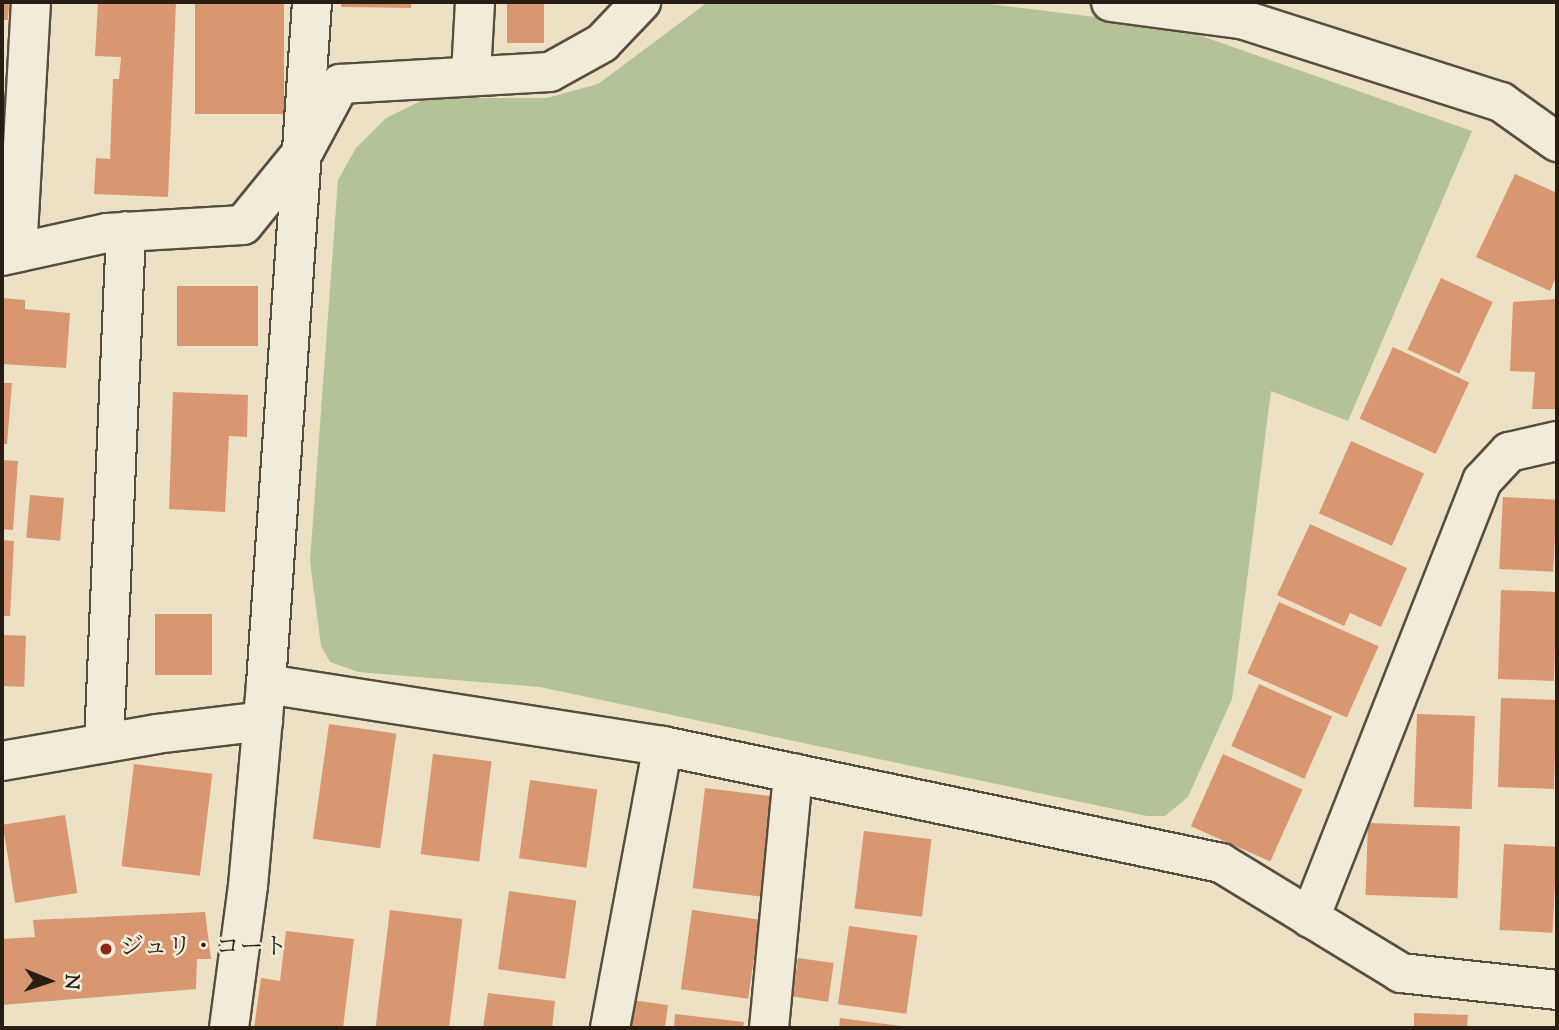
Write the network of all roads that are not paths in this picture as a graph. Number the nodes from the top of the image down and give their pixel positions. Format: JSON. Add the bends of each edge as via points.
{"nodes":[{"id":1,"x":31,"y":2,"type":"edge"},
{"id":2,"x":312,"y":2,"type":"edge"},
{"id":3,"x":475,"y":2,"type":"edge"},
{"id":4,"x":641,"y":2,"type":"edge"},
{"id":5,"x":1111,"y":2,"type":"edge"},
{"id":6,"x":471,"y":75,"type":"junction"},
{"id":7,"x":1557,"y":142,"type":"edge"},
{"id":8,"x":305,"y":149,"type":"junction"},
{"id":9,"x":126,"y":231,"type":"junction"},
{"id":10,"x":10,"y":254,"type":"edge"},
{"id":11,"x":1557,"y":441,"type":"edge"},
{"id":12,"x":267,"y":684,"type":"junction"},
{"id":13,"x":263,"y":721,"type":"junction"},
{"id":14,"x":104,"y":743,"type":"junction"},
{"id":15,"x":663,"y":746,"type":"junction"},
{"id":16,"x":2,"y":761,"type":"edge"},
{"id":17,"x":793,"y":773,"type":"junction"},
{"id":18,"x":1310,"y":918,"type":"junction"},
{"id":19,"x":1557,"y":990,"type":"edge"},
{"id":20,"x":229,"y":1028,"type":"edge"},
{"id":21,"x":610,"y":1028,"type":"edge"},
{"id":22,"x":769,"y":1028,"type":"edge"}],
"edges":[{"from":1,"to":10,"type":"street"},
{"from":2,"to":8,"type":"street"},
{"from":3,"to":6,"type":"street"},
{"from":4,"to":6,"type":"street","via":[[602,43],[550,72]]},
{"from":5,"to":7,"type":"street","via":[[1241,19],[1501,102]]},
{"from":6,"to":8,"type":"street","via":[[340,84]]},
{"from":8,"to":9,"type":"street","via":[[243,225]]},
{"from":8,"to":12,"type":"street","via":[[298,184]]},
{"from":9,"to":10,"type":"street"},
{"from":9,"to":14,"type":"street"},
{"from":11,"to":18,"type":"street","via":[[1509,452],[1482,481]]},
{"from":12,"to":13,"type":"street"},
{"from":12,"to":15,"type":"street"},
{"from":13,"to":14,"type":"street"},
{"from":13,"to":20,"type":"street"},
{"from":14,"to":16,"type":"street"},
{"from":15,"to":17,"type":"street"},
{"from":15,"to":21,"type":"street"},
{"from":17,"to":18,"type":"street","via":[[1221,863]]},
{"from":17,"to":22,"type":"street"},
{"from":18,"to":19,"type":"street","via":[[1401,973]]}]}
